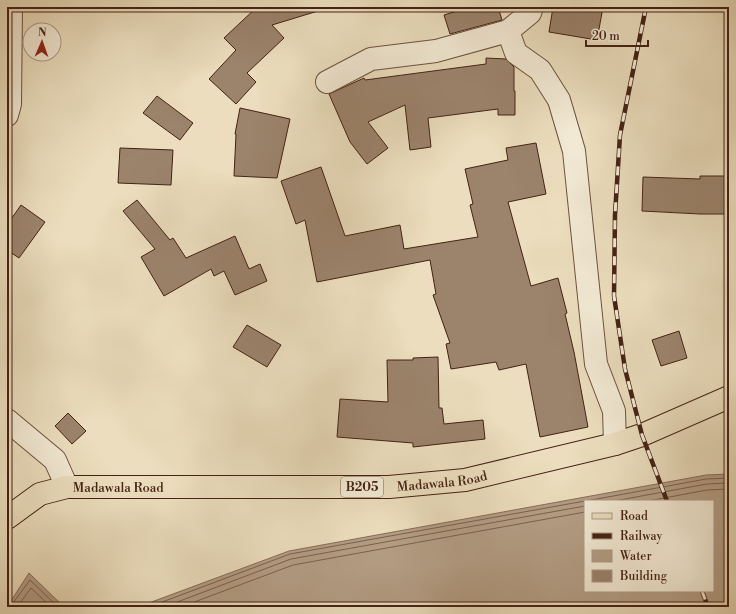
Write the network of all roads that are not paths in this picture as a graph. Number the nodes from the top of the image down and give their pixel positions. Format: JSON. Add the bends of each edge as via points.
{"nodes":[{"id":1,"x":11,"y":7,"type":"edge"},
{"id":2,"x":532,"y":7,"type":"edge"},
{"id":3,"x":508,"y":31,"type":"junction"},
{"id":4,"x":327,"y":82,"type":"dead end"},
{"id":5,"x":7,"y":115,"type":"edge"},
{"id":6,"x":729,"y":397,"type":"edge"},
{"id":7,"x":7,"y":420,"type":"edge"},
{"id":8,"x":615,"y":444,"type":"junction"},
{"id":9,"x":67,"y":486,"type":"junction"},
{"id":10,"x":7,"y":518,"type":"edge"}],
"edges":[{"from":1,"to":5,"type":"street","via":[[10,104]]},
{"from":2,"to":3,"type":"street","via":[[530,13]]},
{"from":3,"to":4,"type":"street","via":[[436,51],[371,59]]},
{"from":3,"to":8,"type":"street","via":[[516,53],[540,70],[559,100],[574,151],[596,364],[614,411]]},
{"from":6,"to":8,"type":"main road","name":"Madawala Road","number":"B205"},
{"from":7,"to":9,"type":"street","via":[[54,460]]},
{"from":8,"to":9,"type":"main road","name":"Madawala Road","number":"B205","via":[[465,480],[389,487]]},
{"from":9,"to":10,"type":"main road","name":"Madawala Road","number":"B205","via":[[40,494]]}]}
